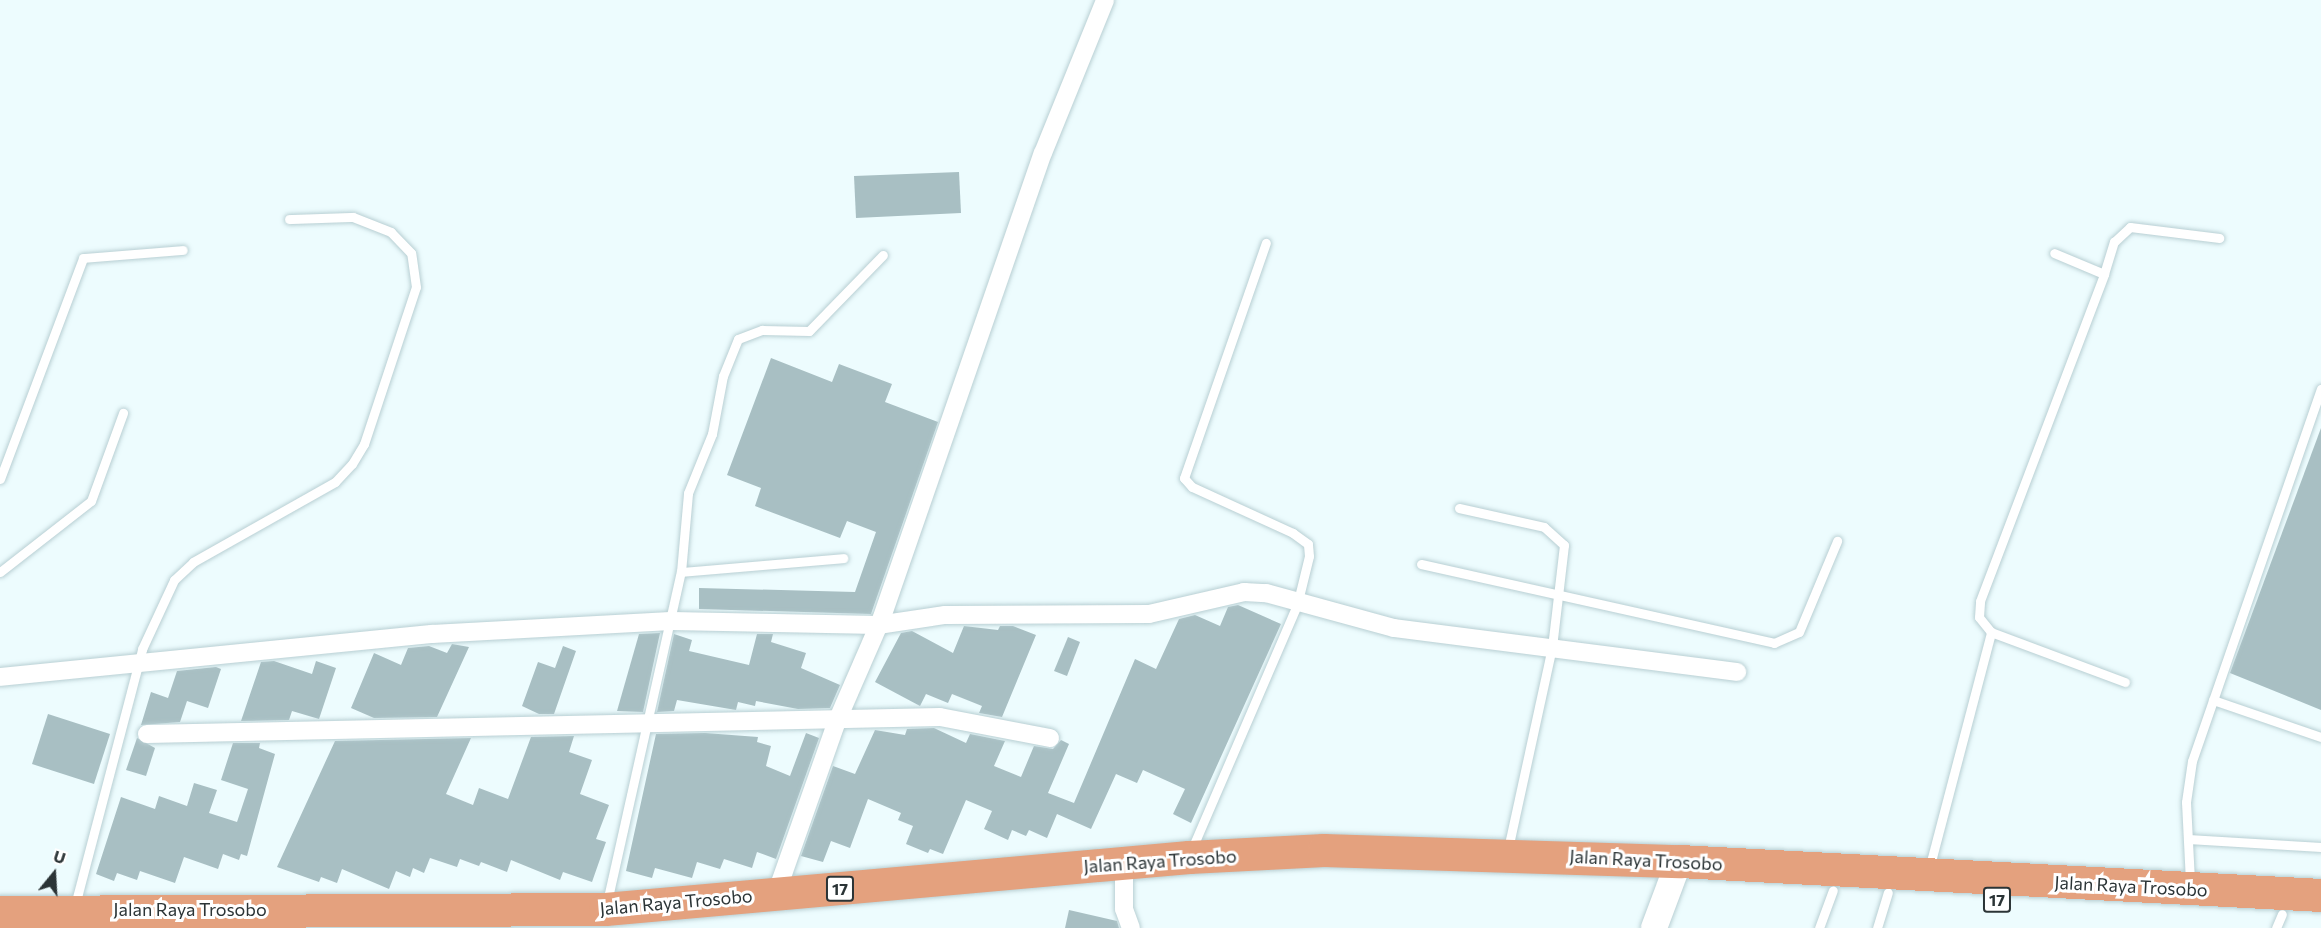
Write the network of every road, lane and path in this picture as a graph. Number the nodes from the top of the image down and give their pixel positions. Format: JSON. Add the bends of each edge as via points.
{"nodes":[{"id":1,"x":1105,"y":0,"type":"edge"},
{"id":2,"x":289,"y":219,"type":"dead end"},
{"id":3,"x":2219,"y":238,"type":"dead end"},
{"id":4,"x":1266,"y":243,"type":"dead end"},
{"id":5,"x":183,"y":250,"type":"dead end"},
{"id":6,"x":2054,"y":253,"type":"dead end"},
{"id":7,"x":883,"y":255,"type":"dead end"},
{"id":8,"x":2104,"y":274,"type":"junction"},
{"id":9,"x":2321,"y":389,"type":"edge"},
{"id":10,"x":123,"y":413,"type":"dead end"},
{"id":11,"x":0,"y":479,"type":"edge"},
{"id":12,"x":1459,"y":508,"type":"dead end"},
{"id":13,"x":1837,"y":541,"type":"dead end"},
{"id":14,"x":843,"y":558,"type":"dead end"},
{"id":15,"x":1421,"y":564,"type":"dead end"},
{"id":16,"x":0,"y":572,"type":"edge"},
{"id":17,"x":681,"y":572,"type":"junction"},
{"id":18,"x":1560,"y":595,"type":"junction"},
{"id":19,"x":1298,"y":600,"type":"junction"},
{"id":20,"x":673,"y":614,"type":"junction"},
{"id":21,"x":881,"y":617,"type":"junction"},
{"id":22,"x":1991,"y":632,"type":"junction"},
{"id":23,"x":1552,"y":647,"type":"junction"},
{"id":24,"x":139,"y":660,"type":"junction"},
{"id":25,"x":1737,"y":672,"type":"dead end"},
{"id":26,"x":0,"y":677,"type":"edge"},
{"id":27,"x":2125,"y":682,"type":"dead end"},
{"id":28,"x":2213,"y":700,"type":"junction"},
{"id":29,"x":837,"y":721,"type":"junction"},
{"id":30,"x":648,"y":723,"type":"junction"},
{"id":31,"x":147,"y":734,"type":"dead end"},
{"id":32,"x":2321,"y":737,"type":"edge"},
{"id":33,"x":1050,"y":738,"type":"dead end"},
{"id":34,"x":2188,"y":838,"type":"junction"},
{"id":35,"x":2321,"y":847,"type":"edge"},
{"id":36,"x":1189,"y":857,"type":"junction"},
{"id":37,"x":1505,"y":862,"type":"junction"},
{"id":38,"x":1928,"y":877,"type":"junction"},
{"id":39,"x":1673,"y":879,"type":"junction"},
{"id":40,"x":1124,"y":893,"type":"junction"},
{"id":41,"x":2189,"y":894,"type":"junction"},
{"id":42,"x":2321,"y":895,"type":"edge"},
{"id":43,"x":1885,"y":900,"type":"junction"},
{"id":44,"x":765,"y":901,"type":"junction"},
{"id":45,"x":605,"y":909,"type":"junction"},
{"id":46,"x":74,"y":910,"type":"junction"},
{"id":47,"x":1826,"y":910,"type":"edge"},
{"id":48,"x":0,"y":912,"type":"edge"},
{"id":49,"x":2321,"y":915,"type":"edge"},
{"id":50,"x":2279,"y":921,"type":"edge"},
{"id":51,"x":1656,"y":924,"type":"edge"},
{"id":52,"x":1877,"y":926,"type":"edge"},
{"id":53,"x":327,"y":928,"type":"edge"},
{"id":54,"x":1131,"y":928,"type":"edge"}],
"edges":[{"from":1,"to":21,"type":"street","via":[[997,278]]},
{"from":2,"to":24,"type":"lane","via":[[353,217],[391,232],[411,253],[416,287],[364,444],[335,482],[193,562],[174,580]]},
{"from":3,"to":8,"type":"lane","via":[[2130,227],[2114,242]]},
{"from":4,"to":19,"type":"lane","via":[[1184,478],[1192,487],[1308,544]]},
{"from":5,"to":11,"type":"lane","via":[[82,258]]},
{"from":6,"to":8,"type":"lane"},
{"from":7,"to":17,"type":"lane","via":[[809,331],[762,330],[738,339],[723,376],[712,434],[688,493]]},
{"from":8,"to":22,"type":"lane","via":[[1980,601],[1979,617]]},
{"from":9,"to":28,"type":"lane"},
{"from":10,"to":16,"type":"lane","via":[[92,501]]},
{"from":12,"to":18,"type":"lane","via":[[1544,527],[1556,535],[1564,545]]},
{"from":13,"to":18,"type":"lane","via":[[1799,632],[1784,642],[1765,642]]},
{"from":14,"to":17,"type":"lane"},
{"from":15,"to":18,"type":"lane"},
{"from":17,"to":20,"type":"lane"},
{"from":18,"to":23,"type":"lane"},
{"from":19,"to":21,"type":"street","via":[[1244,592],[1149,614]]},
{"from":19,"to":23,"type":"street","via":[[1394,628]]},
{"from":19,"to":36,"type":"lane"},
{"from":20,"to":21,"type":"street"},
{"from":20,"to":24,"type":"street"},
{"from":20,"to":30,"type":"lane"},
{"from":21,"to":29,"type":"street"},
{"from":22,"to":27,"type":"lane"},
{"from":22,"to":38,"type":"lane"},
{"from":23,"to":25,"type":"street"},
{"from":23,"to":37,"type":"lane"},
{"from":24,"to":26,"type":"street"},
{"from":24,"to":46,"type":"lane"},
{"from":28,"to":32,"type":"lane"},
{"from":28,"to":34,"type":"lane","via":[[2188,776]]},
{"from":29,"to":30,"type":"street"},
{"from":29,"to":33,"type":"street","via":[[950,718]]},
{"from":29,"to":44,"type":"street"},
{"from":30,"to":31,"type":"street"},
{"from":30,"to":45,"type":"lane"},
{"from":34,"to":35,"type":"lane"},
{"from":34,"to":41,"type":"lane"},
{"from":36,"to":37,"type":"highway","name":"Jalan Raya Trosobo","number":"17","via":[[1324,850]]},
{"from":36,"to":44,"type":"highway","name":"Jalan Raya Trosobo","number":"17"},
{"from":37,"to":39,"type":"highway","name":"Jalan Raya Trosobo","number":"17"},
{"from":37,"to":40,"type":"highway","name":"Jalan Raya Trosobo","number":"17","via":[[1321,867]]},
{"from":38,"to":39,"type":"highway","name":"Jalan Raya Trosobo","number":"17"},
{"from":38,"to":41,"type":"highway","name":"Jalan Raya Trosobo","number":"17"},
{"from":39,"to":47,"type":"highway","name":"Jalan Raya Trosobo","number":"17"},
{"from":39,"to":51,"type":"main road"},
{"from":40,"to":44,"type":"highway","name":"Jalan Raya Trosobo","number":"17"},
{"from":40,"to":54,"type":"street"},
{"from":41,"to":42,"type":"highway","name":"Jalan Raya Trosobo","number":"17"},
{"from":43,"to":47,"type":"highway","name":"Jalan Raya Trosobo","number":"17"},
{"from":43,"to":50,"type":"highway","name":"Jalan Raya Trosobo","number":"17"},
{"from":43,"to":52,"type":"lane"},
{"from":44,"to":45,"type":"highway","name":"Jalan Raya Trosobo","number":"17"},
{"from":44,"to":53,"type":"highway","name":"Jalan Raya Trosobo","number":"17","via":[[547,927]]},
{"from":45,"to":46,"type":"highway","name":"Jalan Raya Trosobo","number":"17"},
{"from":46,"to":48,"type":"highway","name":"Jalan Raya Trosobo","number":"17"},
{"from":49,"to":50,"type":"highway","name":"Jalan Raya Trosobo","number":"17"}]}
